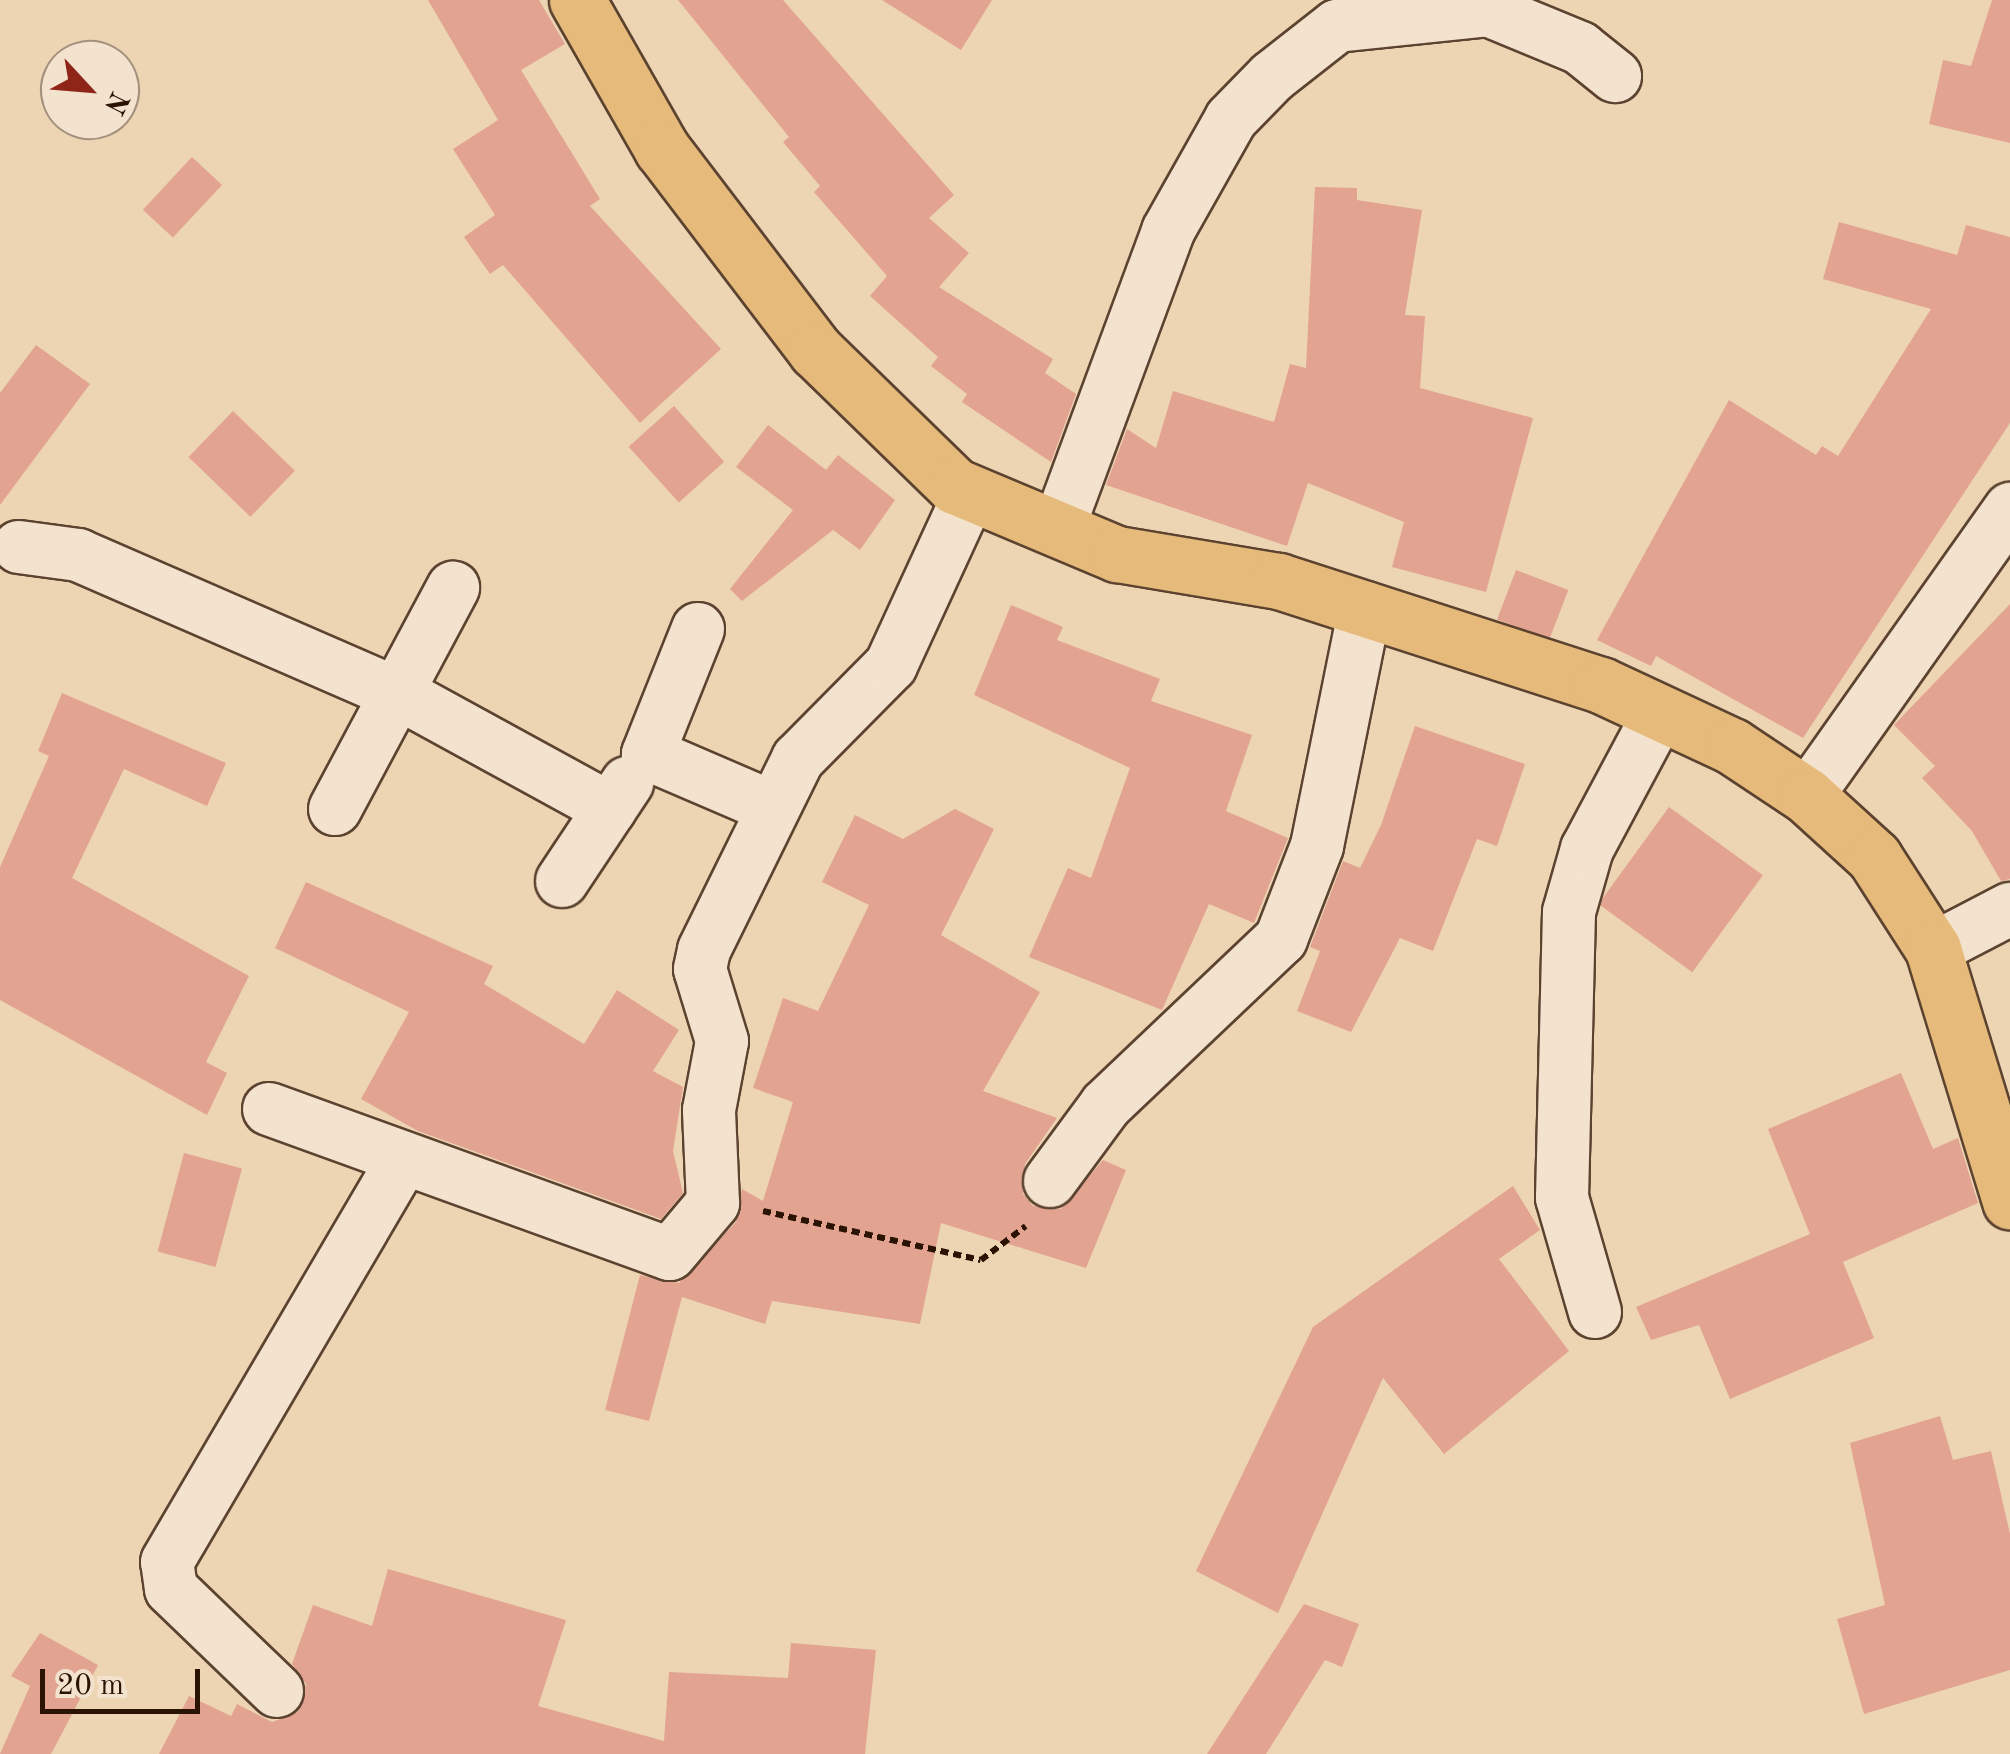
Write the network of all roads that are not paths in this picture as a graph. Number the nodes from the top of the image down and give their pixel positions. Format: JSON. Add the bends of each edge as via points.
{"nodes":[{"id":1,"x":576,"y":0,"type":"edge"},
{"id":2,"x":1616,"y":76,"type":"dead end"},
{"id":3,"x":970,"y":493,"type":"junction"},
{"id":4,"x":2010,"y":509,"type":"edge"},
{"id":5,"x":1058,"y":529,"type":"junction"},
{"id":6,"x":19,"y":547,"type":"dead end"},
{"id":7,"x":453,"y":588,"type":"dead end"},
{"id":8,"x":1365,"y":608,"type":"junction"},
{"id":9,"x":698,"y":629,"type":"dead end"},
{"id":10,"x":396,"y":695,"type":"junction"},
{"id":11,"x":1660,"y":712,"type":"junction"},
{"id":12,"x":648,"y":754,"type":"junction"},
{"id":13,"x":1807,"y":796,"type":"junction"},
{"id":14,"x":769,"y":806,"type":"junction"},
{"id":15,"x":334,"y":809,"type":"dead end"},
{"id":16,"x":610,"y":810,"type":"junction"},
{"id":17,"x":562,"y":881,"type":"dead end"},
{"id":18,"x":2010,"y":909,"type":"edge"},
{"id":19,"x":1932,"y":949,"type":"junction"},
{"id":20,"x":270,"y":1109,"type":"dead end"},
{"id":21,"x":401,"y":1162,"type":"junction"},
{"id":22,"x":2006,"y":1166,"type":"edge"},
{"id":23,"x":1050,"y":1181,"type":"road end"},
{"id":24,"x":1595,"y":1312,"type":"dead end"},
{"id":25,"x":277,"y":1690,"type":"dead end"}],
"edges":[{"from":1,"to":3,"type":"highway","via":[[662,149],[816,351]]},
{"from":2,"to":5,"type":"street","via":[[1580,48],[1488,10],[1337,26],[1272,78],[1231,118],[1168,231],[1115,396]]},
{"from":3,"to":5,"type":"highway"},
{"from":3,"to":14,"type":"street","via":[[891,665],[824,727]]},
{"from":4,"to":13,"type":"street"},
{"from":5,"to":8,"type":"highway","via":[[1117,554],[1279,581]]},
{"from":6,"to":10,"type":"street","via":[[78,555]]},
{"from":7,"to":10,"type":"street"},
{"from":8,"to":11,"type":"highway"},
{"from":8,"to":23,"type":"street","via":[[1317,846],[1281,939],[1106,1105]]},
{"from":9,"to":12,"type":"street"},
{"from":10,"to":15,"type":"street"},
{"from":10,"to":16,"type":"street"},
{"from":11,"to":13,"type":"highway"},
{"from":11,"to":24,"type":"street","via":[[1587,849],[1570,912],[1562,1198]]},
{"from":12,"to":14,"type":"street"},
{"from":12,"to":16,"type":"street"},
{"from":13,"to":19,"type":"highway","via":[[1874,857]]},
{"from":14,"to":21,"type":"street","via":[[700,969],[722,1040],[709,1110],[713,1203],[670,1254]]},
{"from":16,"to":17,"type":"street"},
{"from":18,"to":19,"type":"street"},
{"from":19,"to":22,"type":"highway"},
{"from":20,"to":21,"type":"street"},
{"from":21,"to":25,"type":"street","via":[[167,1562],[171,1589]]}]}
